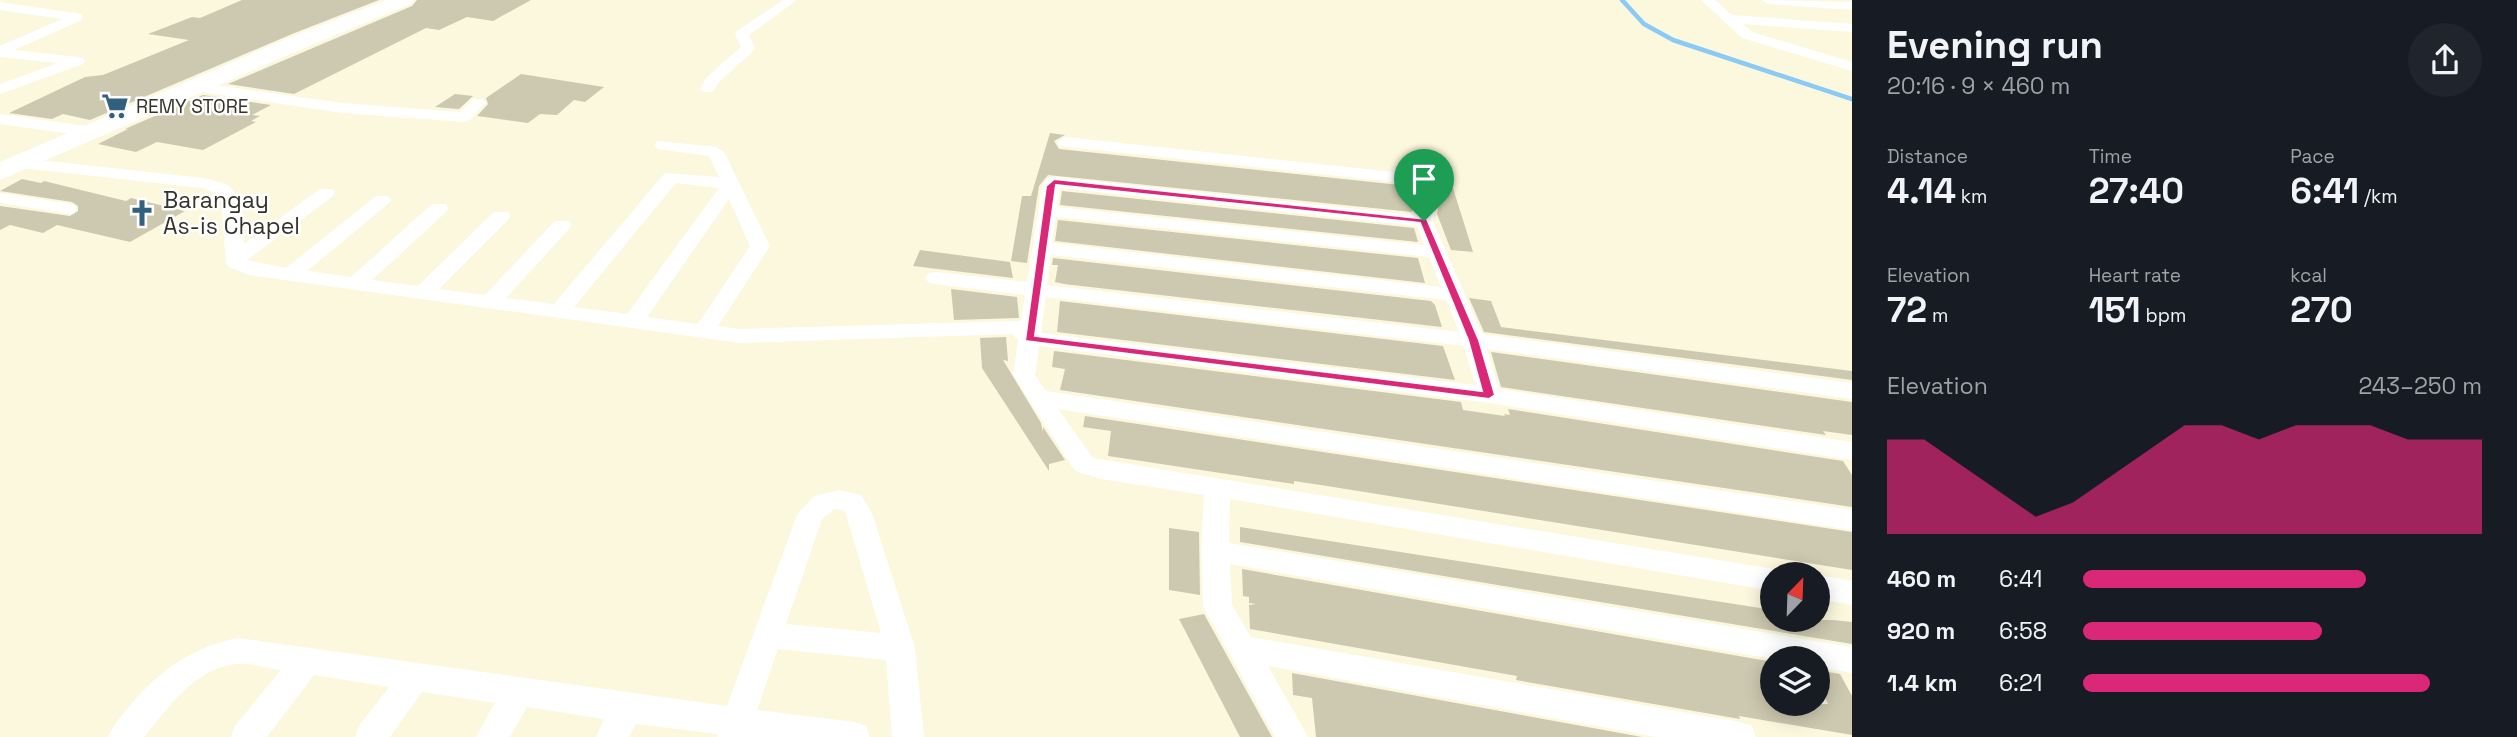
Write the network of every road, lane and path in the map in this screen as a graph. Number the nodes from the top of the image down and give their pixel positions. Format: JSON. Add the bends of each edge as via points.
{"nodes":[{"id":1,"x":50,"y":0,"type":"edge"},
{"id":2,"x":404,"y":0,"type":"edge"},
{"id":3,"x":791,"y":0,"type":"edge"},
{"id":4,"x":1707,"y":0,"type":"edge"},
{"id":5,"x":1768,"y":0,"type":"edge"},
{"id":6,"x":0,"y":6,"type":"edge"},
{"id":7,"x":1852,"y":6,"type":"edge"},
{"id":8,"x":24,"y":10,"type":"junction"},
{"id":9,"x":64,"y":15,"type":"junction"},
{"id":10,"x":0,"y":19,"type":"edge"},
{"id":11,"x":1728,"y":19,"type":"junction"},
{"id":12,"x":1852,"y":28,"type":"edge"},
{"id":13,"x":0,"y":40,"type":"edge"},
{"id":14,"x":0,"y":52,"type":"edge"},
{"id":15,"x":1852,"y":67,"type":"edge"},
{"id":16,"x":194,"y":87,"type":"junction"},
{"id":17,"x":0,"y":89,"type":"edge"},
{"id":18,"x":708,"y":89,"type":"dead end"},
{"id":19,"x":478,"y":102,"type":"dead end"},
{"id":20,"x":0,"y":119,"type":"edge"},
{"id":21,"x":93,"y":132,"type":"junction"},
{"id":22,"x":1065,"y":142,"type":"dead end"},
{"id":23,"x":663,"y":145,"type":"dead end"},
{"id":24,"x":10,"y":167,"type":"edge"},
{"id":25,"x":731,"y":184,"type":"junction"},
{"id":26,"x":326,"y":193,"type":"dead end"},
{"id":27,"x":0,"y":198,"type":"edge"},
{"id":28,"x":382,"y":200,"type":"dead end"},
{"id":29,"x":439,"y":208,"type":"dead end"},
{"id":30,"x":71,"y":209,"type":"dead end"},
{"id":31,"x":1047,"y":211,"type":"junction"},
{"id":32,"x":501,"y":216,"type":"dead end"},
{"id":33,"x":1424,"y":221,"type":"junction"},
{"id":34,"x":562,"y":225,"type":"dead end"},
{"id":35,"x":1042,"y":247,"type":"junction"},
{"id":36,"x":1437,"y":252,"type":"junction"},
{"id":37,"x":236,"y":259,"type":"junction"},
{"id":38,"x":291,"y":274,"type":"junction"},
{"id":39,"x":935,"y":278,"type":"dead end"},
{"id":40,"x":356,"y":283,"type":"junction"},
{"id":41,"x":1036,"y":290,"type":"junction"},
{"id":42,"x":424,"y":292,"type":"junction"},
{"id":43,"x":1454,"y":295,"type":"junction"},
{"id":44,"x":491,"y":301,"type":"junction"},
{"id":45,"x":560,"y":311,"type":"junction"},
{"id":46,"x":633,"y":321,"type":"junction"},
{"id":47,"x":704,"y":331,"type":"junction"},
{"id":48,"x":1029,"y":338,"type":"junction"},
{"id":49,"x":1473,"y":340,"type":"junction"},
{"id":50,"x":1852,"y":391,"type":"edge"},
{"id":51,"x":1489,"y":395,"type":"junction"},
{"id":52,"x":1038,"y":398,"type":"junction"},
{"id":53,"x":1852,"y":451,"type":"edge"},
{"id":54,"x":1217,"y":487,"type":"junction"},
{"id":55,"x":1852,"y":520,"type":"edge"},
{"id":56,"x":1215,"y":551,"type":"junction"},
{"id":57,"x":1760,"y":578,"type":"edge"},
{"id":58,"x":1830,"y":589,"type":"edge"},
{"id":59,"x":1852,"y":593,"type":"edge"},
{"id":60,"x":768,"y":635,"type":"junction"},
{"id":61,"x":900,"y":648,"type":"junction"},
{"id":62,"x":1241,"y":648,"type":"junction"},
{"id":63,"x":1852,"y":660,"type":"edge"},
{"id":64,"x":307,"y":661,"type":"junction"},
{"id":65,"x":415,"y":677,"type":"junction"},
{"id":66,"x":519,"y":692,"type":"junction"},
{"id":67,"x":627,"y":708,"type":"junction"},
{"id":68,"x":734,"y":730,"type":"edge"},
{"id":69,"x":124,"y":737,"type":"edge"},
{"id":70,"x":247,"y":737,"type":"edge"},
{"id":71,"x":371,"y":737,"type":"edge"},
{"id":72,"x":492,"y":737,"type":"edge"},
{"id":73,"x":612,"y":737,"type":"edge"},
{"id":74,"x":852,"y":737,"type":"edge"},
{"id":75,"x":908,"y":737,"type":"edge"},
{"id":76,"x":1292,"y":737,"type":"edge"},
{"id":77,"x":1740,"y":737,"type":"edge"}],
"edges":[{"from":1,"to":8,"type":"street"},
{"from":2,"to":16,"type":"main road"},
{"from":3,"to":18,"type":"street","via":[[742,34],[748,48]]},
{"from":4,"to":11,"type":"street"},
{"from":5,"to":7,"type":"street"},
{"from":6,"to":8,"type":"street"},
{"from":8,"to":9,"type":"street"},
{"from":8,"to":10,"type":"street"},
{"from":9,"to":13,"type":"street"},
{"from":9,"to":14,"type":"street","via":[[78,17]]},
{"from":11,"to":12,"type":"street"},
{"from":11,"to":15,"type":"street","via":[[1754,39]]},
{"from":14,"to":17,"type":"street","via":[[78,61]]},
{"from":16,"to":19,"type":"street","via":[[301,103],[464,117]]},
{"from":16,"to":21,"type":"main road"},
{"from":20,"to":21,"type":"street"},
{"from":21,"to":24,"type":"main road"},
{"from":22,"to":33,"type":"street","via":[[1416,178],[1431,184]]},
{"from":23,"to":25,"type":"street","via":[[716,152]]},
{"from":24,"to":37,"type":"street","via":[[204,183],[223,189],[230,200]]},
{"from":25,"to":45,"type":"street","via":[[671,177]]},
{"from":25,"to":46,"type":"street"},
{"from":25,"to":47,"type":"street","via":[[760,246]]},
{"from":26,"to":37,"type":"street"},
{"from":27,"to":30,"type":"lane"},
{"from":28,"to":38,"type":"street"},
{"from":29,"to":40,"type":"street"},
{"from":31,"to":33,"type":"street","via":[[1051,186],[1065,182]]},
{"from":31,"to":35,"type":"street"},
{"from":31,"to":36,"type":"street"},
{"from":32,"to":42,"type":"street"},
{"from":33,"to":36,"type":"street"},
{"from":34,"to":44,"type":"street"},
{"from":35,"to":41,"type":"street"},
{"from":35,"to":43,"type":"street"},
{"from":36,"to":43,"type":"street"},
{"from":37,"to":38,"type":"street","via":[[249,269]]},
{"from":38,"to":40,"type":"street"},
{"from":39,"to":41,"type":"street"},
{"from":40,"to":42,"type":"street"},
{"from":41,"to":48,"type":"street"},
{"from":41,"to":49,"type":"street"},
{"from":42,"to":44,"type":"street"},
{"from":43,"to":49,"type":"street"},
{"from":44,"to":45,"type":"street"},
{"from":45,"to":46,"type":"street"},
{"from":46,"to":47,"type":"street"},
{"from":47,"to":48,"type":"street","via":[[740,336],[1017,327]]},
{"from":48,"to":51,"type":"street"},
{"from":48,"to":52,"type":"street","via":[[1024,374]]},
{"from":49,"to":50,"type":"street"},
{"from":49,"to":51,"type":"street"},
{"from":51,"to":53,"type":"street"},
{"from":52,"to":54,"type":"street","via":[[1084,465]]},
{"from":52,"to":55,"type":"street"},
{"from":54,"to":56,"type":"street"},
{"from":54,"to":57,"type":"street"},
{"from":56,"to":62,"type":"street","via":[[1218,606]]},
{"from":56,"to":63,"type":"street"},
{"from":58,"to":59,"type":"street"},
{"from":60,"to":61,"type":"street"},
{"from":60,"to":61,"type":"street","via":[[810,515],[818,505],[838,497],[852,502],[859,513]]},
{"from":60,"to":68,"type":"street"},
{"from":61,"to":75,"type":"street"},
{"from":62,"to":76,"type":"street"},
{"from":62,"to":77,"type":"street"},
{"from":64,"to":65,"type":"street"},
{"from":64,"to":69,"type":"street","via":[[238,651],[214,654],[173,681]]},
{"from":64,"to":70,"type":"street"},
{"from":65,"to":66,"type":"street"},
{"from":65,"to":71,"type":"street"},
{"from":66,"to":67,"type":"street"},
{"from":66,"to":72,"type":"street"},
{"from":67,"to":68,"type":"street"},
{"from":67,"to":73,"type":"street"},
{"from":68,"to":74,"type":"street"}]}
